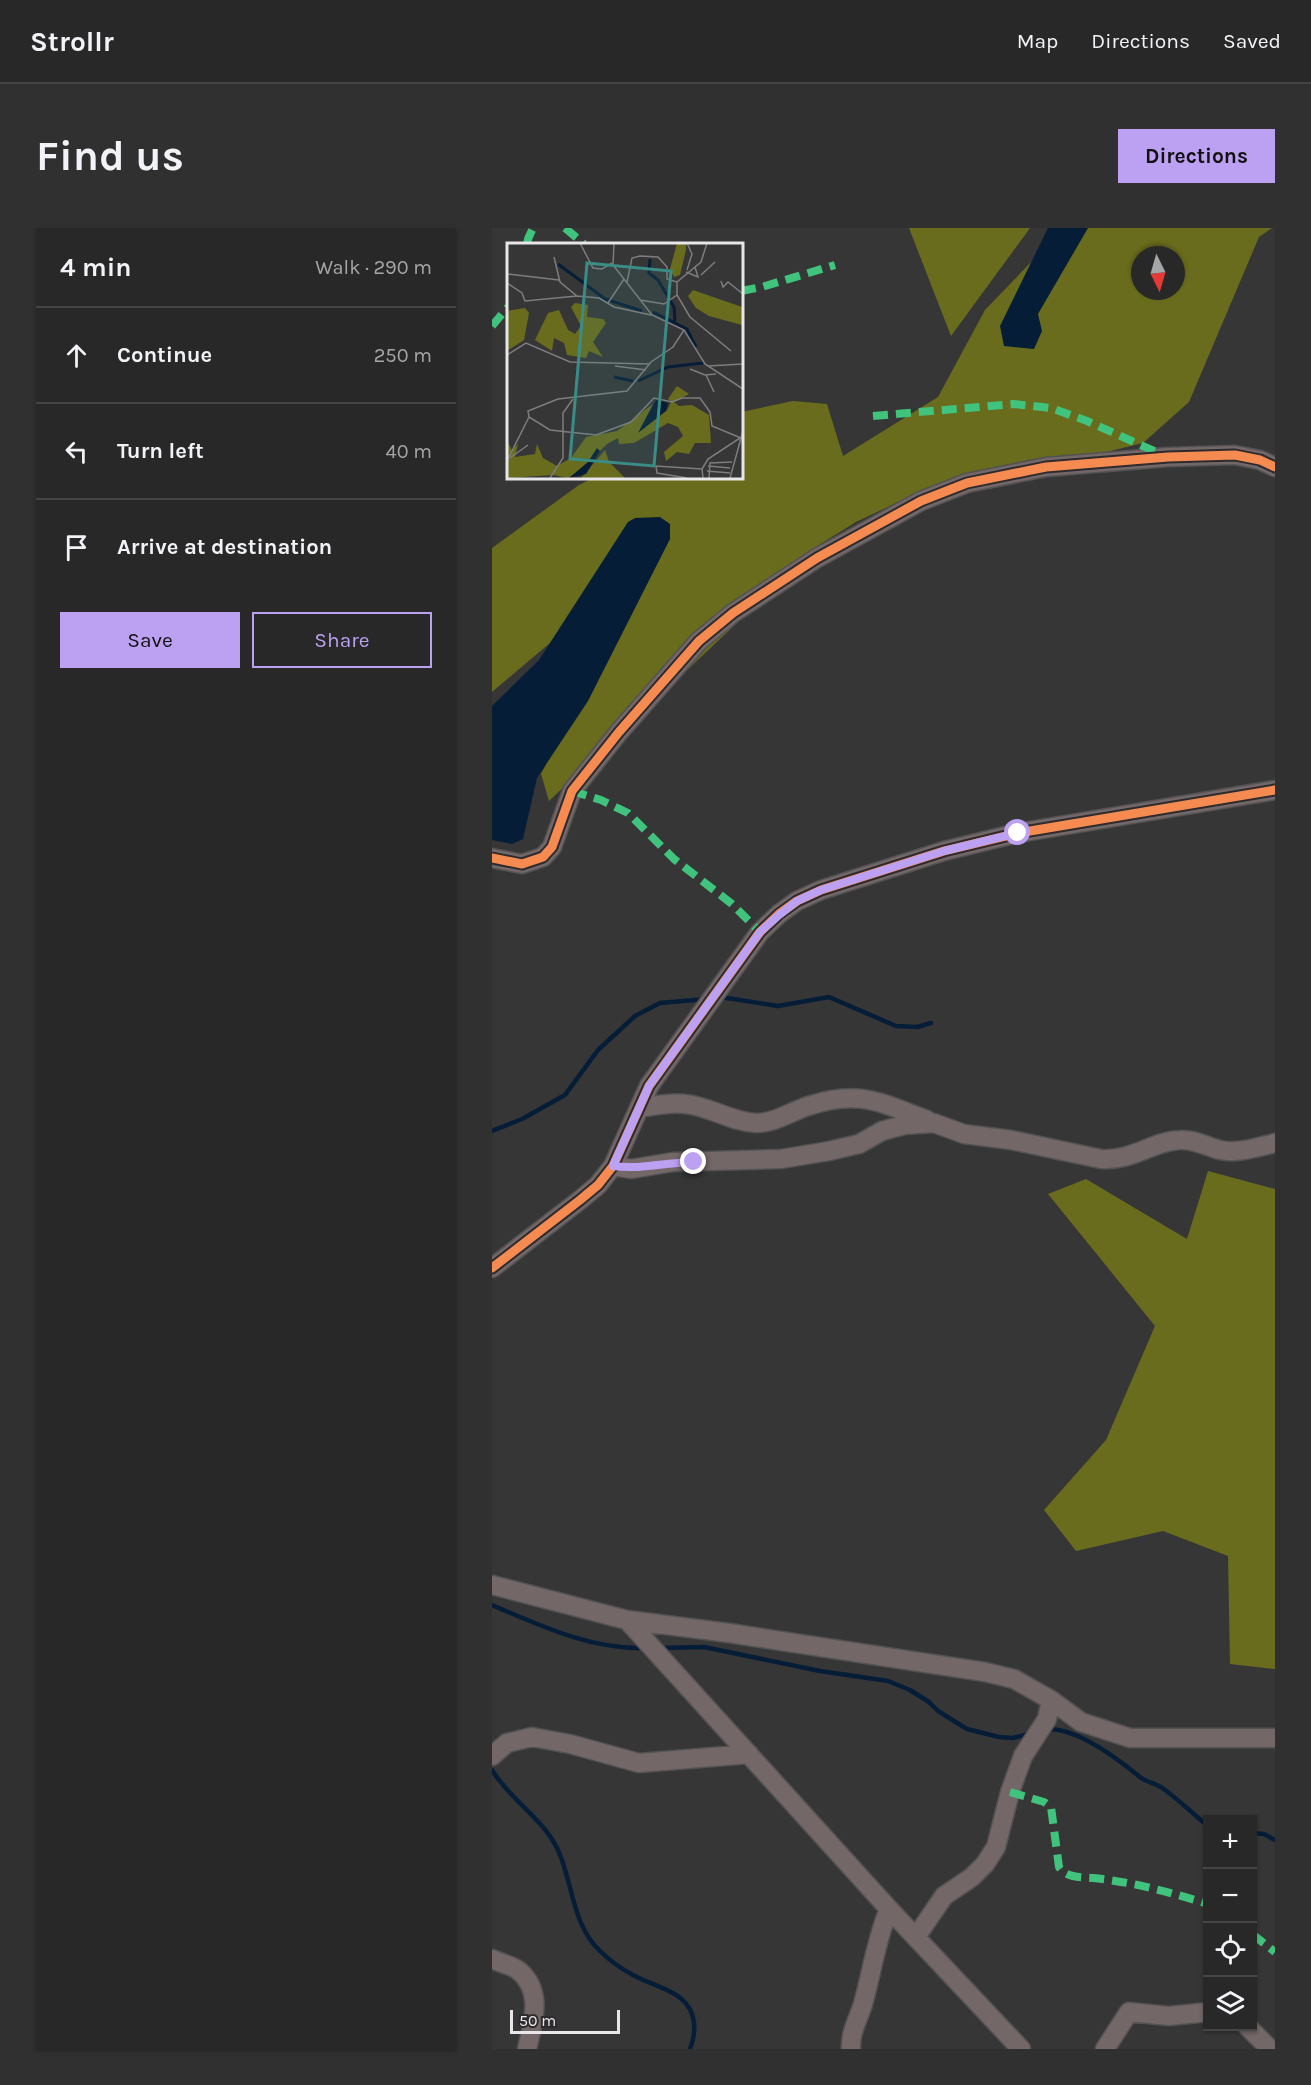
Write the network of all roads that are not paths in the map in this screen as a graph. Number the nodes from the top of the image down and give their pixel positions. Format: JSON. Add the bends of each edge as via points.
{"nodes":[{"id":1,"x":1275,"y":467,"type":"edge"},
{"id":2,"x":1269,"y":789,"type":"edge"},
{"id":3,"x":492,"y":858,"type":"edge"},
{"id":4,"x":639,"y":1108,"type":"junction"},
{"id":5,"x":934,"y":1123,"type":"junction"},
{"id":6,"x":1275,"y":1143,"type":"edge"},
{"id":7,"x":613,"y":1166,"type":"junction"},
{"id":8,"x":492,"y":1268,"type":"edge"},
{"id":9,"x":492,"y":1585,"type":"edge"},
{"id":10,"x":627,"y":1620,"type":"junction"},
{"id":11,"x":1051,"y":1700,"type":"junction"},
{"id":12,"x":1275,"y":1738,"type":"edge"},
{"id":13,"x":749,"y":1754,"type":"junction"},
{"id":14,"x":492,"y":1756,"type":"edge"},
{"id":15,"x":889,"y":1909,"type":"junction"},
{"id":16,"x":916,"y":1936,"type":"junction"},
{"id":17,"x":492,"y":1959,"type":"edge"},
{"id":18,"x":1203,"y":2012,"type":"edge"},
{"id":19,"x":1252,"y":2031,"type":"edge"},
{"id":20,"x":527,"y":2049,"type":"edge"},
{"id":21,"x":851,"y":2049,"type":"edge"},
{"id":22,"x":1021,"y":2049,"type":"edge"},
{"id":23,"x":1105,"y":2049,"type":"edge"},
{"id":24,"x":1270,"y":2049,"type":"edge"}],
"edges":[{"from":1,"to":3,"type":"street","via":[[1235,455],[1046,467],[967,483],[921,501],[818,558],[699,640],[572,791],[552,847],[543,857],[522,864]]},
{"from":2,"to":4,"type":"street","via":[[1018,833],[944,851],[797,901],[760,932],[649,1086]]},
{"from":4,"to":5,"type":"street","via":[[686,1104],[743,1122],[763,1123],[806,1106],[853,1097],[870,1099]]},
{"from":4,"to":7,"type":"street"},
{"from":5,"to":6,"type":"street","via":[[964,1134],[1115,1160],[1180,1140],[1232,1151]]},
{"from":5,"to":7,"type":"street","via":[[904,1125],[882,1131],[859,1144],[782,1159],[673,1162],[631,1169]]},
{"from":7,"to":8,"type":"street","via":[[598,1185]]},
{"from":9,"to":10,"type":"street"},
{"from":10,"to":11,"type":"street","via":[[985,1672],[1014,1679]]},
{"from":10,"to":13,"type":"street"},
{"from":11,"to":12,"type":"street","via":[[1081,1722],[1130,1738]]},
{"from":11,"to":16,"type":"street","via":[[1047,1719],[1023,1756],[996,1848],[972,1877],[944,1896]]},
{"from":13,"to":14,"type":"street","via":[[639,1763],[532,1737],[507,1743]]},
{"from":13,"to":15,"type":"street"},
{"from":15,"to":16,"type":"street"},
{"from":15,"to":21,"type":"street","via":[[850,2038]]},
{"from":16,"to":22,"type":"street"},
{"from":17,"to":20,"type":"street","via":[[518,1970],[533,1990],[536,2008]]},
{"from":18,"to":23,"type":"street","via":[[1168,2016],[1129,2012]]},
{"from":19,"to":24,"type":"street"}]}
